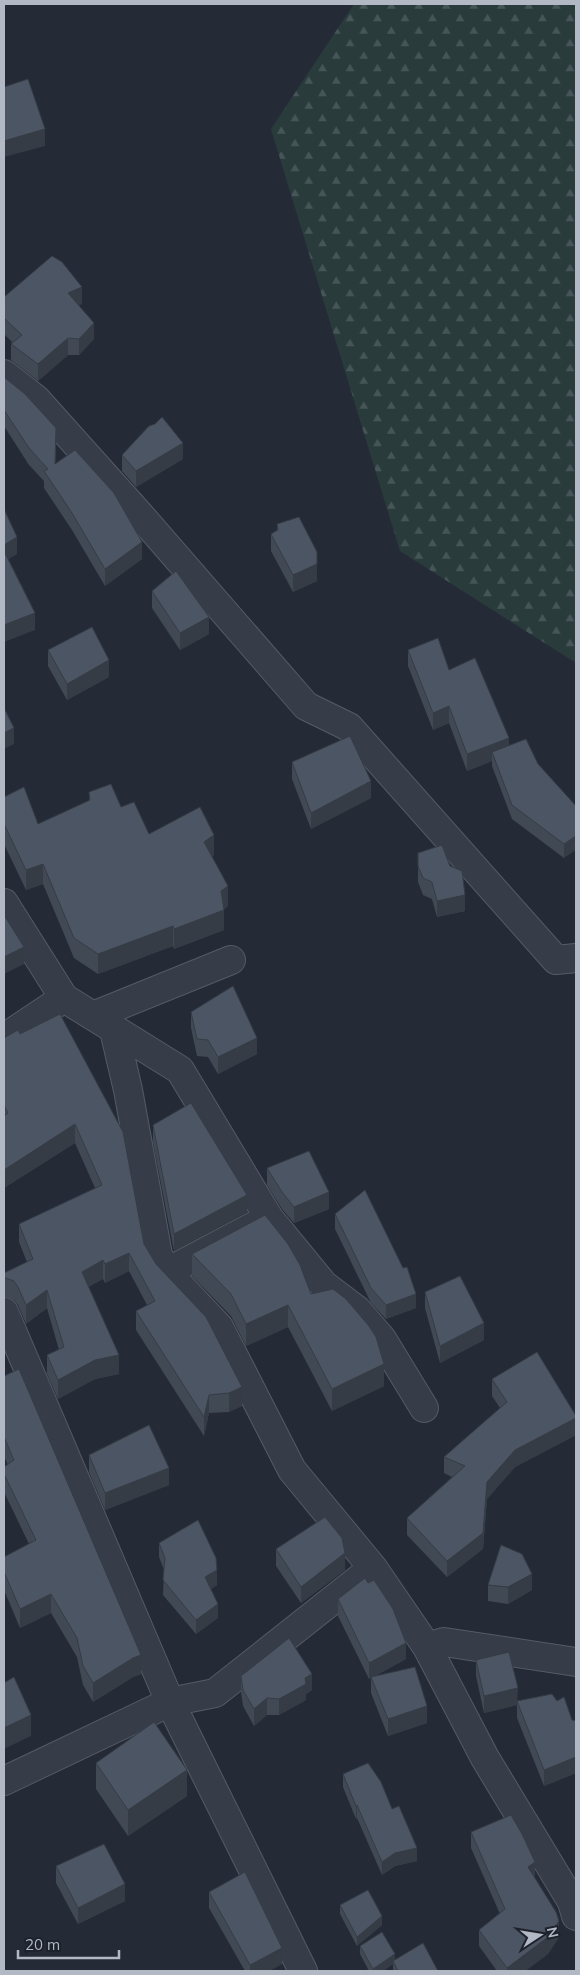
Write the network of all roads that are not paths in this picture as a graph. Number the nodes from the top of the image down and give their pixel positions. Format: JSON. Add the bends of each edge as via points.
{"nodes":[{"id":1,"x":4,"y":374,"type":"edge"},
{"id":2,"x":4,"y":903,"type":"edge"},
{"id":3,"x":576,"y":958,"type":"edge"},
{"id":4,"x":231,"y":960,"type":"dead end"},
{"id":5,"x":64,"y":998,"type":"junction"},
{"id":6,"x":104,"y":1023,"type":"junction"},
{"id":7,"x":4,"y":1038,"type":"edge"},
{"id":8,"x":269,"y":1218,"type":"junction"},
{"id":9,"x":166,"y":1272,"type":"junction"},
{"id":10,"x":4,"y":1312,"type":"edge"},
{"id":11,"x":15,"y":1371,"type":"edge"},
{"id":12,"x":424,"y":1408,"type":"dead end"},
{"id":13,"x":373,"y":1568,"type":"junction"},
{"id":14,"x":427,"y":1647,"type":"junction"},
{"id":15,"x":576,"y":1662,"type":"edge"},
{"id":16,"x":170,"y":1702,"type":"junction"},
{"id":17,"x":4,"y":1781,"type":"edge"},
{"id":18,"x":576,"y":1916,"type":"edge"},
{"id":19,"x":303,"y":1971,"type":"edge"}],
"edges":[{"from":1,"to":3,"type":"street","via":[[49,413],[306,706],[349,727],[556,960]]},
{"from":2,"to":5,"type":"street"},
{"from":4,"to":6,"type":"street"},
{"from":5,"to":6,"type":"street"},
{"from":5,"to":7,"type":"street"},
{"from":6,"to":8,"type":"street","via":[[180,1070]]},
{"from":6,"to":9,"type":"street","via":[[128,1090],[158,1255]]},
{"from":8,"to":9,"type":"street"},
{"from":8,"to":12,"type":"street","via":[[324,1285],[357,1310],[382,1339]]},
{"from":9,"to":13,"type":"street","via":[[219,1327],[292,1470]]},
{"from":10,"to":11,"type":"street"},
{"from":11,"to":16,"type":"street"},
{"from":13,"to":14,"type":"street"},
{"from":13,"to":16,"type":"street","via":[[215,1693]]},
{"from":14,"to":15,"type":"street","via":[[444,1642],[459,1643]]},
{"from":14,"to":18,"type":"street","via":[[485,1758],[572,1902]]},
{"from":16,"to":17,"type":"street"},
{"from":16,"to":19,"type":"street"}]}
